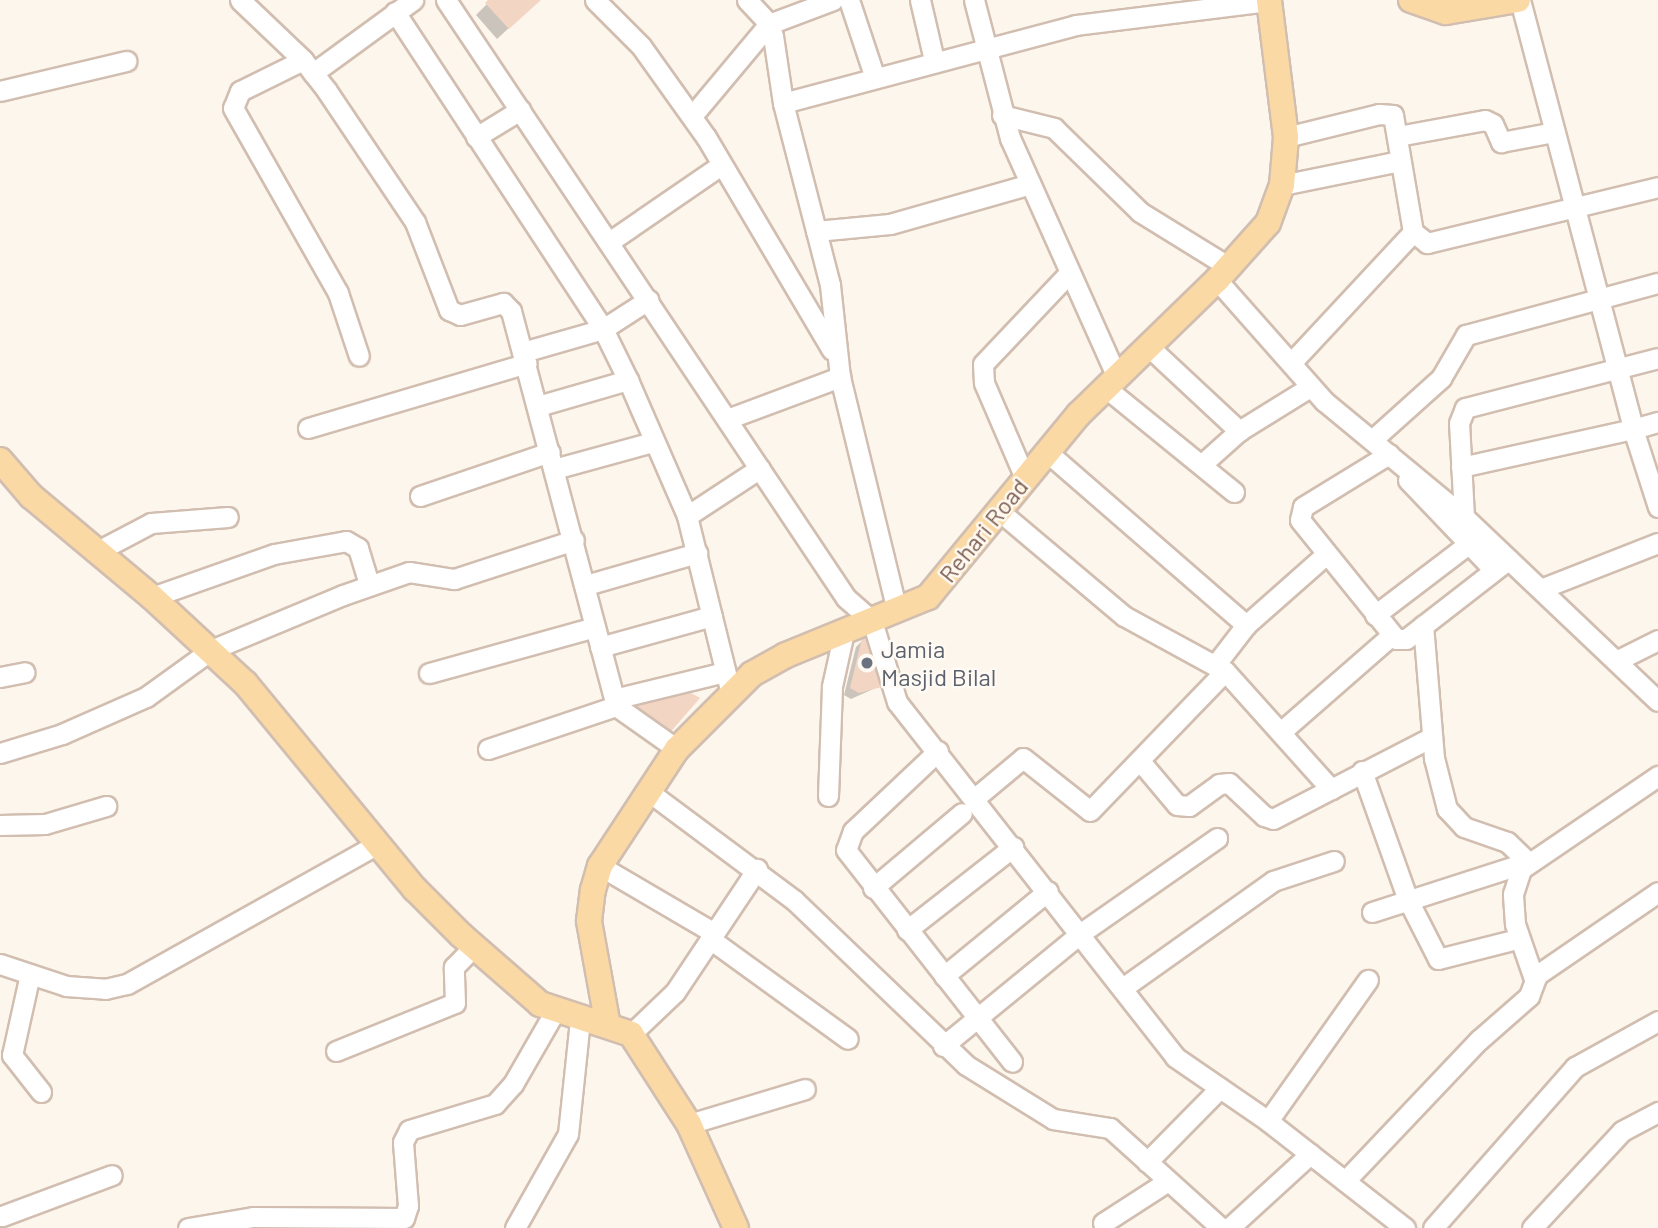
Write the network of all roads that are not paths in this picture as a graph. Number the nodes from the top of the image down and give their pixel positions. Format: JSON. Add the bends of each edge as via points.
{"nodes":[{"id":1,"x":240,"y":0,"type":"edge"},
{"id":2,"x":413,"y":0,"type":"edge"},
{"id":3,"x":446,"y":0,"type":"edge"},
{"id":4,"x":595,"y":0,"type":"edge"},
{"id":5,"x":747,"y":0,"type":"edge"},
{"id":6,"x":833,"y":0,"type":"edge"},
{"id":7,"x":849,"y":0,"type":"edge"},
{"id":8,"x":920,"y":0,"type":"edge"},
{"id":9,"x":974,"y":0,"type":"edge"},
{"id":10,"x":1411,"y":0,"type":"edge"},
{"id":11,"x":1519,"y":0,"type":"edge"},
{"id":12,"x":1269,"y":1,"type":"edge"},
{"id":13,"x":396,"y":12,"type":"junction"},
{"id":14,"x":769,"y":24,"type":"junction"},
{"id":15,"x":986,"y":46,"type":"junction"},
{"id":16,"x":934,"y":60,"type":"junction"},
{"id":17,"x":126,"y":61,"type":"dead end"},
{"id":18,"x":308,"y":66,"type":"junction"},
{"id":19,"x":875,"y":78,"type":"junction"},
{"id":20,"x":0,"y":92,"type":"edge"},
{"id":21,"x":783,"y":103,"type":"junction"},
{"id":22,"x":520,"y":110,"type":"junction"},
{"id":23,"x":1002,"y":114,"type":"junction"},
{"id":24,"x":692,"y":116,"type":"junction"},
{"id":25,"x":1554,"y":132,"type":"junction"},
{"id":26,"x":476,"y":136,"type":"junction"},
{"id":27,"x":1398,"y":136,"type":"junction"},
{"id":28,"x":1286,"y":137,"type":"junction"},
{"id":29,"x":1400,"y":161,"type":"junction"},
{"id":30,"x":721,"y":165,"type":"junction"},
{"id":31,"x":1030,"y":184,"type":"junction"},
{"id":32,"x":1282,"y":185,"type":"junction"},
{"id":33,"x":1658,"y":187,"type":"edge"},
{"id":34,"x":1575,"y":211,"type":"junction"},
{"id":35,"x":816,"y":231,"type":"junction"},
{"id":36,"x":1413,"y":232,"type":"junction"},
{"id":37,"x":609,"y":242,"type":"junction"},
{"id":38,"x":1069,"y":273,"type":"junction"},
{"id":39,"x":1223,"y":274,"type":"junction"},
{"id":40,"x":1658,"y":283,"type":"edge"},
{"id":41,"x":648,"y":300,"type":"junction"},
{"id":42,"x":1598,"y":301,"type":"junction"},
{"id":43,"x":603,"y":329,"type":"junction"},
{"id":44,"x":1148,"y":346,"type":"junction"},
{"id":45,"x":359,"y":356,"type":"dead end"},
{"id":46,"x":836,"y":357,"type":"junction"},
{"id":47,"x":525,"y":358,"type":"junction"},
{"id":48,"x":1658,"y":358,"type":"edge"},
{"id":49,"x":1291,"y":363,"type":"junction"},
{"id":50,"x":1615,"y":371,"type":"junction"},
{"id":51,"x":840,"y":377,"type":"junction"},
{"id":52,"x":628,"y":380,"type":"junction"},
{"id":53,"x":1111,"y":383,"type":"junction"},
{"id":54,"x":1310,"y":387,"type":"junction"},
{"id":55,"x":538,"y":406,"type":"junction"},
{"id":56,"x":727,"y":419,"type":"junction"},
{"id":57,"x":1658,"y":422,"type":"edge"},
{"id":58,"x":308,"y":428,"type":"dead end"},
{"id":59,"x":1633,"y":429,"type":"junction"},
{"id":60,"x":1239,"y":431,"type":"junction"},
{"id":61,"x":1372,"y":440,"type":"junction"},
{"id":62,"x":653,"y":442,"type":"junction"},
{"id":63,"x":1047,"y":452,"type":"junction"},
{"id":64,"x":1395,"y":459,"type":"junction"},
{"id":65,"x":0,"y":460,"type":"edge"},
{"id":66,"x":552,"y":460,"type":"junction"},
{"id":67,"x":1201,"y":466,"type":"junction"},
{"id":68,"x":1461,"y":467,"type":"junction"},
{"id":69,"x":760,"y":468,"type":"junction"},
{"id":70,"x":1025,"y":478,"type":"junction"},
{"id":71,"x":1234,"y":492,"type":"dead end"},
{"id":72,"x":420,"y":496,"type":"dead end"},
{"id":73,"x":1658,"y":506,"type":"edge"},
{"id":74,"x":998,"y":510,"type":"junction"},
{"id":75,"x":687,"y":516,"type":"junction"},
{"id":76,"x":228,"y":517,"type":"dead end"},
{"id":77,"x":1464,"y":517,"type":"junction"},
{"id":78,"x":574,"y":540,"type":"junction"},
{"id":79,"x":1658,"y":543,"type":"edge"},
{"id":80,"x":1466,"y":545,"type":"junction"},
{"id":81,"x":96,"y":552,"type":"junction"},
{"id":82,"x":697,"y":553,"type":"junction"},
{"id":83,"x":1325,"y":555,"type":"junction"},
{"id":84,"x":1502,"y":565,"type":"junction"},
{"id":85,"x":369,"y":585,"type":"junction"},
{"id":86,"x":586,"y":585,"type":"junction"},
{"id":87,"x":1543,"y":589,"type":"junction"},
{"id":88,"x":152,"y":597,"type":"junction"},
{"id":89,"x":898,"y":611,"type":"junction"},
{"id":90,"x":1375,"y":615,"type":"junction"},
{"id":91,"x":712,"y":616,"type":"junction"},
{"id":92,"x":872,"y":621,"type":"junction"},
{"id":93,"x":1246,"y":625,"type":"junction"},
{"id":94,"x":1423,"y":625,"type":"junction"},
{"id":95,"x":595,"y":626,"type":"junction"},
{"id":96,"x":844,"y":632,"type":"junction"},
{"id":97,"x":1392,"y":635,"type":"junction"},
{"id":98,"x":1658,"y":640,"type":"edge"},
{"id":99,"x":600,"y":647,"type":"junction"},
{"id":100,"x":211,"y":650,"type":"junction"},
{"id":101,"x":1616,"y":661,"type":"junction"},
{"id":102,"x":1221,"y":668,"type":"junction"},
{"id":103,"x":25,"y":672,"type":"dead end"},
{"id":104,"x":429,"y":673,"type":"dead end"},
{"id":105,"x":0,"y":677,"type":"edge"},
{"id":106,"x":728,"y":683,"type":"junction"},
{"id":107,"x":1658,"y":701,"type":"edge"},
{"id":108,"x":615,"y":703,"type":"junction"},
{"id":109,"x":1283,"y":730,"type":"junction"},
{"id":110,"x":1432,"y":737,"type":"junction"},
{"id":111,"x":488,"y":749,"type":"dead end"},
{"id":112,"x":677,"y":749,"type":"junction"},
{"id":113,"x":938,"y":751,"type":"junction"},
{"id":114,"x":0,"y":753,"type":"edge"},
{"id":115,"x":1140,"y":761,"type":"junction"},
{"id":116,"x":1362,"y":771,"type":"junction"},
{"id":117,"x":1658,"y":776,"type":"edge"},
{"id":118,"x":1331,"y":789,"type":"junction"},
{"id":119,"x":649,"y":792,"type":"junction"},
{"id":120,"x":828,"y":796,"type":"dead end"},
{"id":121,"x":969,"y":805,"type":"junction"},
{"id":122,"x":107,"y":806,"type":"dead end"},
{"id":123,"x":0,"y":825,"type":"edge"},
{"id":124,"x":1217,"y":838,"type":"dead end"},
{"id":125,"x":377,"y":844,"type":"junction"},
{"id":126,"x":1013,"y":847,"type":"junction"},
{"id":127,"x":1334,"y":861,"type":"dead end"},
{"id":128,"x":1528,"y":862,"type":"junction"},
{"id":129,"x":600,"y":866,"type":"junction"},
{"id":130,"x":757,"y":869,"type":"junction"},
{"id":131,"x":873,"y":888,"type":"junction"},
{"id":132,"x":1048,"y":891,"type":"junction"},
{"id":133,"x":1658,"y":892,"type":"edge"},
{"id":134,"x":1408,"y":900,"type":"junction"},
{"id":135,"x":1372,"y":912,"type":"dead end"},
{"id":136,"x":907,"y":930,"type":"junction"},
{"id":137,"x":1081,"y":933,"type":"junction"},
{"id":138,"x":712,"y":936,"type":"junction"},
{"id":139,"x":1517,"y":939,"type":"junction"},
{"id":140,"x":474,"y":946,"type":"junction"},
{"id":141,"x":0,"y":964,"type":"edge"},
{"id":142,"x":30,"y":974,"type":"junction"},
{"id":143,"x":943,"y":976,"type":"junction"},
{"id":144,"x":1534,"y":979,"type":"junction"},
{"id":145,"x":1367,"y":980,"type":"dead end"},
{"id":146,"x":1124,"y":987,"type":"junction"},
{"id":147,"x":555,"y":1011,"type":"junction"},
{"id":148,"x":977,"y":1018,"type":"junction"},
{"id":149,"x":580,"y":1020,"type":"junction"},
{"id":150,"x":1658,"y":1021,"type":"edge"},
{"id":151,"x":620,"y":1030,"type":"junction"},
{"id":152,"x":848,"y":1039,"type":"dead end"},
{"id":153,"x":943,"y":1046,"type":"junction"},
{"id":154,"x":336,"y":1051,"type":"dead end"},
{"id":155,"x":1012,"y":1062,"type":"dead end"},
{"id":156,"x":1220,"y":1088,"type":"junction"},
{"id":157,"x":805,"y":1089,"type":"dead end"},
{"id":158,"x":41,"y":1092,"type":"dead end"},
{"id":159,"x":1658,"y":1112,"type":"edge"},
{"id":160,"x":1268,"y":1121,"type":"junction"},
{"id":161,"x":689,"y":1124,"type":"junction"},
{"id":162,"x":1310,"y":1154,"type":"junction"},
{"id":163,"x":1147,"y":1162,"type":"junction"},
{"id":164,"x":112,"y":1175,"type":"dead end"},
{"id":165,"x":1168,"y":1181,"type":"junction"},
{"id":166,"x":1345,"y":1181,"type":"junction"},
{"id":167,"x":1,"y":1215,"type":"edge"},
{"id":168,"x":302,"y":1221,"type":"edge"},
{"id":169,"x":404,"y":1223,"type":"edge"},
{"id":170,"x":1103,"y":1223,"type":"dead end"},
{"id":171,"x":1434,"y":1227,"type":"edge"},
{"id":172,"x":20,"y":1228,"type":"edge"},
{"id":173,"x":188,"y":1228,"type":"edge"},
{"id":174,"x":515,"y":1228,"type":"edge"},
{"id":175,"x":736,"y":1228,"type":"edge"},
{"id":176,"x":1221,"y":1228,"type":"edge"},
{"id":177,"x":1229,"y":1228,"type":"edge"},
{"id":178,"x":1405,"y":1228,"type":"edge"},
{"id":179,"x":1532,"y":1228,"type":"edge"}],
"edges":[{"from":1,"to":18,"type":"street"},
{"from":2,"to":13,"type":"street"},
{"from":3,"to":22,"type":"street"},
{"from":4,"to":24,"type":"street","via":[[641,46]]},
{"from":5,"to":14,"type":"street"},
{"from":6,"to":14,"type":"street"},
{"from":7,"to":19,"type":"street"},
{"from":8,"to":16,"type":"street"},
{"from":9,"to":15,"type":"street"},
{"from":10,"to":11,"type":"main road","via":[[1446,12]]},
{"from":11,"to":25,"type":"street"},
{"from":12,"to":15,"type":"street","via":[[1076,25]]},
{"from":12,"to":28,"type":"main road","name":"Rehari Road"},
{"from":13,"to":18,"type":"street"},
{"from":13,"to":26,"type":"street"},
{"from":14,"to":21,"type":"street"},
{"from":14,"to":24,"type":"street"},
{"from":15,"to":16,"type":"street"},
{"from":15,"to":23,"type":"street"},
{"from":16,"to":19,"type":"street"},
{"from":17,"to":20,"type":"street"},
{"from":18,"to":45,"type":"street","via":[[240,91],[233,108],[338,293]]},
{"from":18,"to":47,"type":"street","via":[[415,222],[449,310],[460,315],[498,303],[508,305]]},
{"from":19,"to":21,"type":"street"},
{"from":21,"to":35,"type":"street"},
{"from":22,"to":26,"type":"street"},
{"from":22,"to":37,"type":"street"},
{"from":23,"to":31,"type":"street"},
{"from":23,"to":39,"type":"street","via":[[1054,128],[1140,212]]},
{"from":24,"to":30,"type":"street"},
{"from":25,"to":27,"type":"street","via":[[1502,142],[1493,124],[1485,120]]},
{"from":25,"to":34,"type":"street"},
{"from":26,"to":43,"type":"street"},
{"from":27,"to":28,"type":"street","via":[[1398,122],[1388,112]]},
{"from":27,"to":29,"type":"street"},
{"from":28,"to":32,"type":"main road","name":"Rehari Road"},
{"from":29,"to":32,"type":"street"},
{"from":29,"to":36,"type":"street"},
{"from":30,"to":37,"type":"street"},
{"from":30,"to":46,"type":"street"},
{"from":31,"to":35,"type":"street","via":[[890,224]]},
{"from":31,"to":38,"type":"street"},
{"from":32,"to":39,"type":"main road","name":"Rehari Road","via":[[1268,223]]},
{"from":33,"to":34,"type":"street"},
{"from":34,"to":36,"type":"street","via":[[1437,243],[1419,241]]},
{"from":34,"to":42,"type":"street"},
{"from":35,"to":46,"type":"street","via":[[830,285]]},
{"from":36,"to":49,"type":"street"},
{"from":37,"to":41,"type":"street"},
{"from":38,"to":53,"type":"street"},
{"from":38,"to":70,"type":"street","via":[[983,363],[984,383]]},
{"from":39,"to":44,"type":"main road","name":"Rehari Road"},
{"from":39,"to":49,"type":"street"},
{"from":40,"to":42,"type":"street"},
{"from":41,"to":43,"type":"street"},
{"from":41,"to":56,"type":"street"},
{"from":42,"to":50,"type":"street"},
{"from":42,"to":61,"type":"street","via":[[1466,335],[1440,378]]},
{"from":43,"to":47,"type":"street"},
{"from":43,"to":52,"type":"street"},
{"from":44,"to":53,"type":"main road","name":"Rehari Road"},
{"from":44,"to":60,"type":"street"},
{"from":46,"to":51,"type":"street"},
{"from":47,"to":55,"type":"street"},
{"from":47,"to":58,"type":"street"},
{"from":48,"to":50,"type":"street"},
{"from":49,"to":54,"type":"street"},
{"from":50,"to":59,"type":"street"},
{"from":50,"to":68,"type":"street","via":[[1465,408],[1459,424]]},
{"from":51,"to":56,"type":"street"},
{"from":51,"to":89,"type":"street"},
{"from":52,"to":55,"type":"street"},
{"from":52,"to":62,"type":"street"},
{"from":53,"to":63,"type":"main road","name":"Rehari Road"},
{"from":53,"to":67,"type":"street"},
{"from":54,"to":60,"type":"street"},
{"from":54,"to":61,"type":"street"},
{"from":55,"to":66,"type":"street"},
{"from":56,"to":69,"type":"street"},
{"from":57,"to":59,"type":"street"},
{"from":59,"to":68,"type":"street"},
{"from":59,"to":73,"type":"street"},
{"from":60,"to":67,"type":"street"},
{"from":61,"to":64,"type":"street"},
{"from":62,"to":66,"type":"street"},
{"from":62,"to":75,"type":"street"},
{"from":63,"to":70,"type":"main road","name":"Rehari Road"},
{"from":63,"to":93,"type":"street"},
{"from":64,"to":77,"type":"street"},
{"from":64,"to":80,"type":"street","via":[[1418,495]]},
{"from":64,"to":83,"type":"street","via":[[1303,507],[1302,528]]},
{"from":65,"to":81,"type":"main road","via":[[31,496]]},
{"from":66,"to":72,"type":"street"},
{"from":66,"to":78,"type":"street"},
{"from":67,"to":71,"type":"street"},
{"from":68,"to":77,"type":"street"},
{"from":69,"to":75,"type":"street"},
{"from":69,"to":92,"type":"street","via":[[846,598]]},
{"from":70,"to":74,"type":"main road","name":"Rehari Road"},
{"from":74,"to":89,"type":"main road","name":"Rehari Road","via":[[928,597]]},
{"from":74,"to":102,"type":"street","via":[[1124,616]]},
{"from":75,"to":82,"type":"street"},
{"from":76,"to":81,"type":"street","via":[[151,523]]},
{"from":77,"to":84,"type":"street"},
{"from":78,"to":85,"type":"street","via":[[454,579],[419,571]]},
{"from":78,"to":86,"type":"street"},
{"from":79,"to":87,"type":"street"},
{"from":80,"to":84,"type":"street"},
{"from":80,"to":90,"type":"street"},
{"from":81,"to":88,"type":"main road"},
{"from":82,"to":86,"type":"street"},
{"from":82,"to":91,"type":"street"},
{"from":83,"to":90,"type":"street"},
{"from":83,"to":93,"type":"street"},
{"from":84,"to":87,"type":"street"},
{"from":84,"to":94,"type":"street"},
{"from":85,"to":88,"type":"street","via":[[358,548],[346,541],[282,551]]},
{"from":85,"to":100,"type":"street"},
{"from":86,"to":95,"type":"street"},
{"from":87,"to":101,"type":"street"},
{"from":88,"to":100,"type":"main road"},
{"from":89,"to":92,"type":"main road","name":"Rehari Road"},
{"from":90,"to":97,"type":"street"},
{"from":91,"to":99,"type":"street"},
{"from":91,"to":106,"type":"street"},
{"from":92,"to":96,"type":"main road","name":"Rehari Road"},
{"from":92,"to":113,"type":"street","via":[[890,691]]},
{"from":93,"to":102,"type":"street"},
{"from":94,"to":97,"type":"street","via":[[1401,641]]},
{"from":94,"to":110,"type":"street"},
{"from":95,"to":99,"type":"street"},
{"from":95,"to":104,"type":"street"},
{"from":96,"to":106,"type":"main road","name":"Rehari Road"},
{"from":96,"to":120,"type":"street","via":[[828,726]]},
{"from":97,"to":109,"type":"street"},
{"from":98,"to":101,"type":"street"},
{"from":99,"to":108,"type":"street"},
{"from":100,"to":114,"type":"street","via":[[146,697],[54,737]]},
{"from":100,"to":125,"type":"main road","via":[[245,683]]},
{"from":101,"to":107,"type":"street"},
{"from":102,"to":109,"type":"street"},
{"from":102,"to":115,"type":"street"},
{"from":103,"to":105,"type":"street"},
{"from":106,"to":108,"type":"street"},
{"from":106,"to":112,"type":"main road","name":"Rehari Road"},
{"from":108,"to":111,"type":"street"},
{"from":108,"to":112,"type":"street"},
{"from":109,"to":118,"type":"street"},
{"from":110,"to":116,"type":"street"},
{"from":110,"to":128,"type":"street","via":[[1447,809],[1464,827],[1507,842]]},
{"from":112,"to":119,"type":"main road","name":"Rehari Road"},
{"from":113,"to":121,"type":"street"},
{"from":113,"to":131,"type":"street","via":[[846,839],[850,859]]},
{"from":115,"to":118,"type":"street","via":[[1182,807],[1229,783],[1273,819]]},
{"from":115,"to":121,"type":"street","via":[[1090,811],[1023,758]]},
{"from":116,"to":118,"type":"street"},
{"from":116,"to":134,"type":"street"},
{"from":117,"to":128,"type":"street"},
{"from":119,"to":129,"type":"main road","name":"Rehari Road"},
{"from":119,"to":130,"type":"street"},
{"from":121,"to":126,"type":"street"},
{"from":121,"to":131,"type":"street"},
{"from":122,"to":123,"type":"street","via":[[45,824]]},
{"from":124,"to":137,"type":"street"},
{"from":125,"to":140,"type":"main road"},
{"from":125,"to":142,"type":"street","via":[[127,984],[88,990]]},
{"from":126,"to":132,"type":"street"},
{"from":126,"to":136,"type":"street"},
{"from":127,"to":146,"type":"street","via":[[1273,881]]},
{"from":128,"to":134,"type":"street"},
{"from":128,"to":139,"type":"street","via":[[1513,894]]},
{"from":129,"to":138,"type":"street"},
{"from":129,"to":151,"type":"main road","name":"Rehari Road","via":[[589,921]]},
{"from":130,"to":138,"type":"street"},
{"from":130,"to":153,"type":"street"},
{"from":131,"to":136,"type":"street"},
{"from":132,"to":137,"type":"street"},
{"from":132,"to":143,"type":"street"},
{"from":133,"to":144,"type":"street"},
{"from":134,"to":135,"type":"street"},
{"from":134,"to":139,"type":"street","via":[[1438,959]]},
{"from":136,"to":143,"type":"street"},
{"from":137,"to":146,"type":"street"},
{"from":137,"to":148,"type":"street"},
{"from":138,"to":151,"type":"street","via":[[675,992]]},
{"from":138,"to":152,"type":"street"},
{"from":139,"to":144,"type":"street"},
{"from":140,"to":147,"type":"main road"},
{"from":140,"to":154,"type":"street","via":[[454,967],[456,1003]]},
{"from":141,"to":142,"type":"street"},
{"from":142,"to":158,"type":"street","via":[[12,1055]]},
{"from":143,"to":148,"type":"street"},
{"from":144,"to":166,"type":"street","via":[[1529,996],[1479,1040]]},
{"from":145,"to":160,"type":"street"},
{"from":146,"to":156,"type":"street","via":[[1169,1050]]},
{"from":147,"to":149,"type":"main road"},
{"from":147,"to":169,"type":"street","via":[[513,1084],[495,1104],[408,1130],[402,1142],[408,1206]]},
{"from":148,"to":153,"type":"street"},
{"from":148,"to":155,"type":"street"},
{"from":149,"to":151,"type":"main road"},
{"from":149,"to":174,"type":"street","via":[[568,1134]]},
{"from":150,"to":171,"type":"street","via":[[1581,1062]]},
{"from":151,"to":161,"type":"main road"},
{"from":153,"to":163,"type":"street","via":[[1053,1119],[1110,1128]]},
{"from":156,"to":160,"type":"street"},
{"from":156,"to":163,"type":"street"},
{"from":157,"to":161,"type":"street"},
{"from":159,"to":179,"type":"street","via":[[1627,1128]]},
{"from":160,"to":162,"type":"street"},
{"from":161,"to":175,"type":"main road"},
{"from":162,"to":166,"type":"street"},
{"from":162,"to":177,"type":"street"},
{"from":163,"to":165,"type":"street"},
{"from":164,"to":167,"type":"street"},
{"from":165,"to":170,"type":"street"},
{"from":165,"to":176,"type":"street"},
{"from":166,"to":178,"type":"street"},
{"from":167,"to":172,"type":"street"},
{"from":168,"to":169,"type":"street"},
{"from":168,"to":173,"type":"street","via":[[226,1219]]}]}
